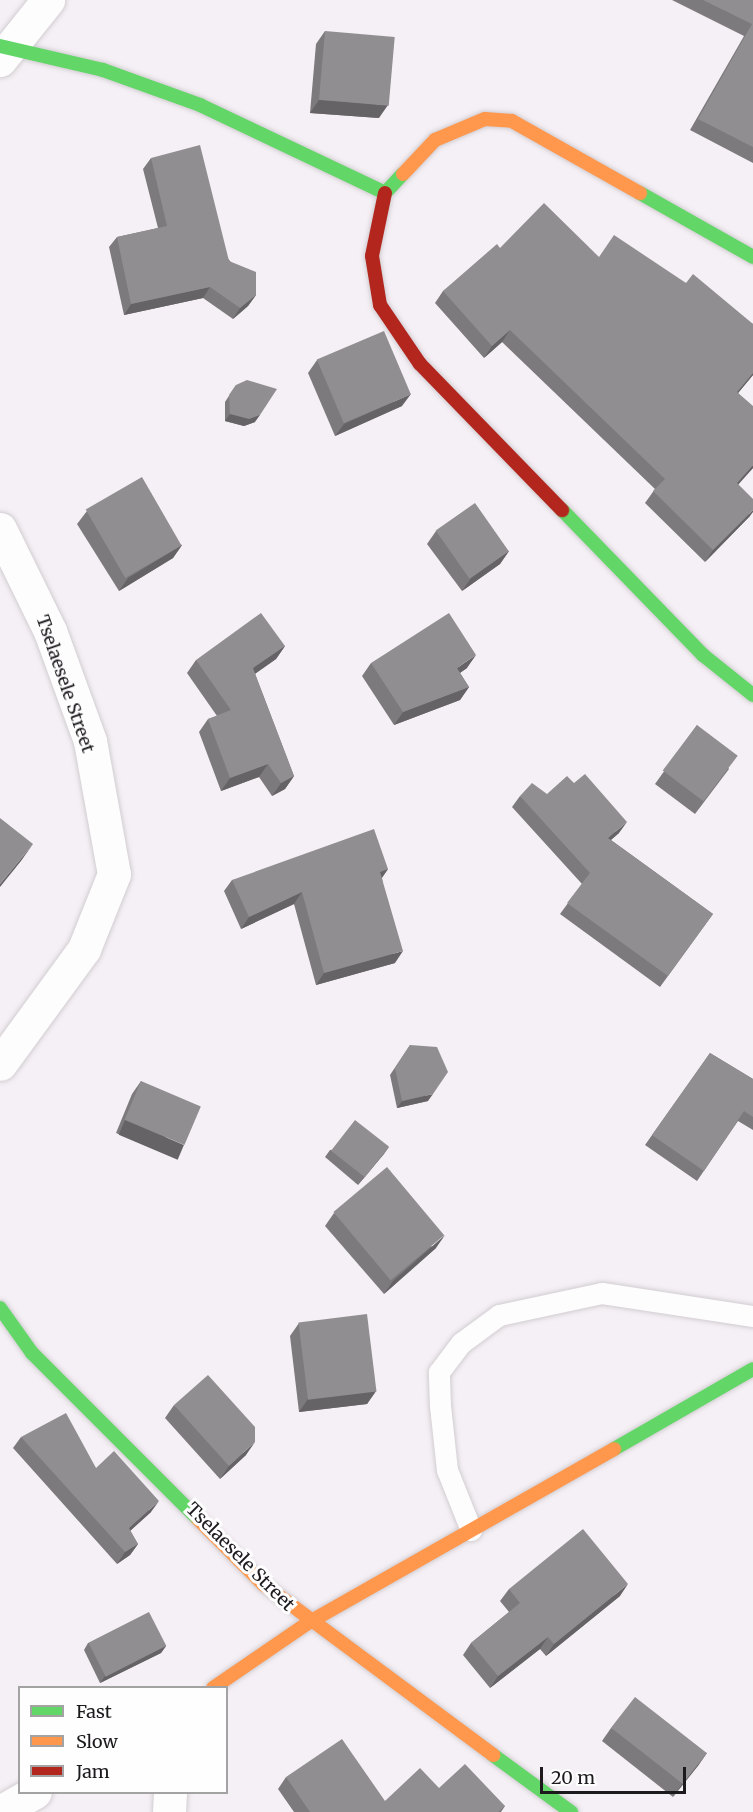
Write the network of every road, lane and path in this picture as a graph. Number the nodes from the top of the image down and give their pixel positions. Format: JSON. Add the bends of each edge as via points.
{"nodes":[{"id":1,"x":48,"y":0,"type":"edge"},
{"id":2,"x":4,"y":52,"type":"edge"},
{"id":3,"x":385,"y":193,"type":"junction"},
{"id":4,"x":753,"y":257,"type":"edge"},
{"id":5,"x":0,"y":529,"type":"edge"},
{"id":6,"x":753,"y":695,"type":"edge"},
{"id":7,"x":0,"y":1064,"type":"edge"},
{"id":8,"x":0,"y":1308,"type":"edge"},
{"id":9,"x":753,"y":1316,"type":"edge"},
{"id":10,"x":753,"y":1369,"type":"edge"},
{"id":11,"x":471,"y":1530,"type":"junction"},
{"id":12,"x":308,"y":1623,"type":"junction"},
{"id":13,"x":216,"y":1686,"type":"edge"},
{"id":14,"x":32,"y":1794,"type":"edge"},
{"id":15,"x":170,"y":1794,"type":"edge"},
{"id":16,"x":0,"y":1812,"type":"edge"},
{"id":17,"x":169,"y":1812,"type":"edge"},
{"id":18,"x":571,"y":1812,"type":"edge"}],
"edges":[{"from":1,"to":2,"type":"street"},
{"from":2,"to":3,"type":"street","via":[[103,70],[200,105]]},
{"from":3,"to":4,"type":"street","via":[[435,140],[485,119],[512,122]]},
{"from":3,"to":6,"type":"street","via":[[372,256],[380,305],[420,364],[703,654]]},
{"from":5,"to":7,"type":"street","name":"Tselaesele Street","via":[[50,631],[90,741],[114,874],[84,949]]},
{"from":8,"to":12,"type":"street","name":"Tselaesele Street","via":[[32,1353]]},
{"from":9,"to":11,"type":"lane","via":[[602,1293],[500,1315],[461,1343],[439,1372],[440,1406],[447,1470]]},
{"from":10,"to":11,"type":"street"},
{"from":11,"to":12,"type":"street"},
{"from":12,"to":13,"type":"street"},
{"from":12,"to":18,"type":"street","name":"Tselaesele Street"},
{"from":14,"to":16,"type":"street"},
{"from":15,"to":17,"type":"street"}]}
